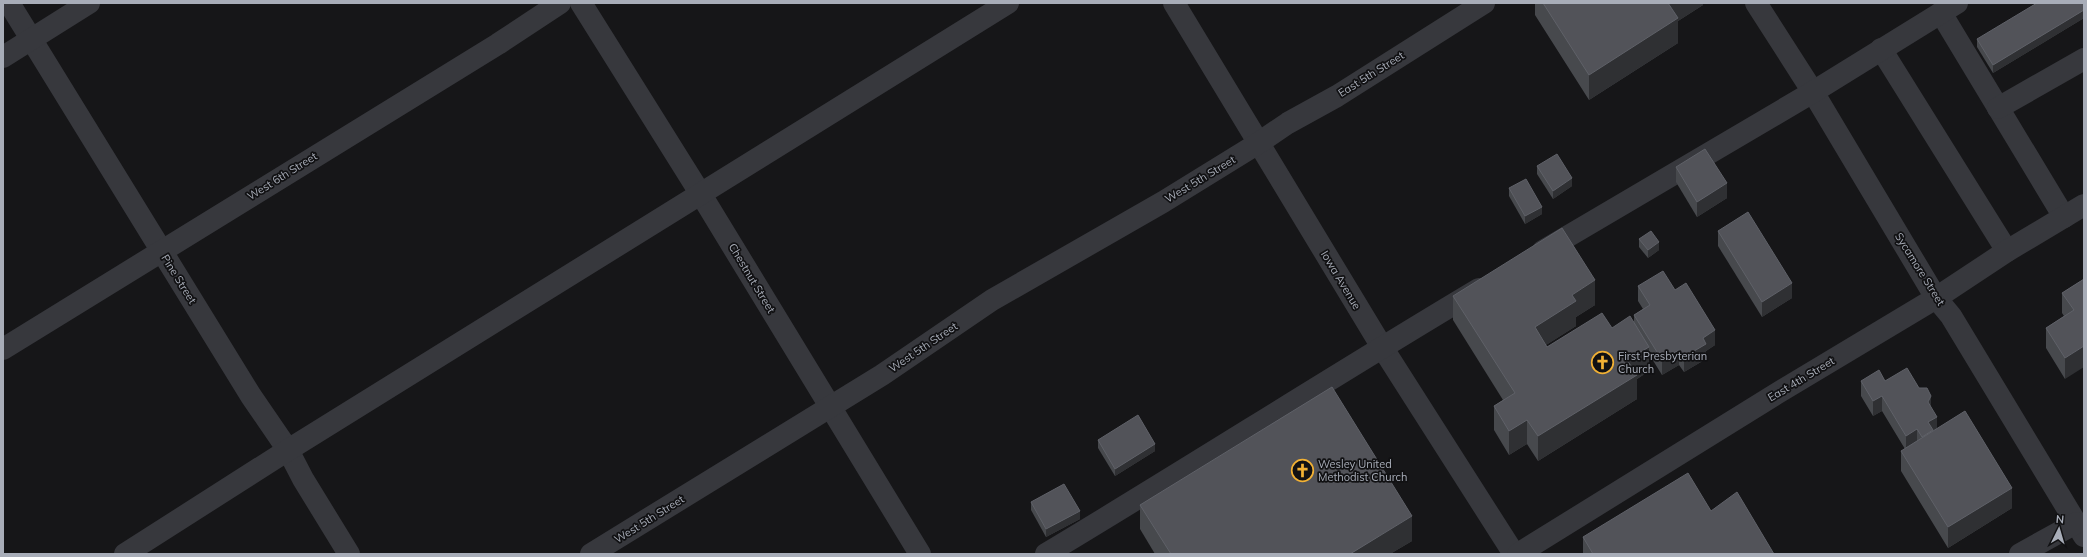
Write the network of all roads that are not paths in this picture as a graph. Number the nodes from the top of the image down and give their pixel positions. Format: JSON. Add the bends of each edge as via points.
{"nodes":[{"id":1,"x":9,"y":3,"type":"edge"},
{"id":2,"x":89,"y":3,"type":"edge"},
{"id":3,"x":560,"y":3,"type":"edge"},
{"id":4,"x":581,"y":3,"type":"edge"},
{"id":5,"x":1008,"y":3,"type":"edge"},
{"id":6,"x":1174,"y":3,"type":"edge"},
{"id":7,"x":1484,"y":3,"type":"edge"},
{"id":8,"x":1756,"y":3,"type":"edge"},
{"id":9,"x":1941,"y":8,"type":"edge"},
{"id":10,"x":31,"y":39,"type":"junction"},
{"id":11,"x":1881,"y":49,"type":"junction"},
{"id":12,"x":3,"y":57,"type":"edge"},
{"id":13,"x":2084,"y":59,"type":"edge"},
{"id":14,"x":1813,"y":92,"type":"junction"},
{"id":15,"x":1998,"y":108,"type":"junction"},
{"id":16,"x":1257,"y":144,"type":"junction"},
{"id":17,"x":701,"y":194,"type":"junction"},
{"id":18,"x":2084,"y":205,"type":"edge"},
{"id":19,"x":2064,"y":217,"type":"junction"},
{"id":20,"x":162,"y":251,"type":"junction"},
{"id":21,"x":2007,"y":251,"type":"junction"},
{"id":22,"x":1526,"y":262,"type":"edge"},
{"id":23,"x":1498,"y":278,"type":"edge"},
{"id":24,"x":1936,"y":298,"type":"junction"},
{"id":25,"x":1382,"y":347,"type":"junction"},
{"id":26,"x":3,"y":349,"type":"edge"},
{"id":27,"x":830,"y":405,"type":"junction"},
{"id":28,"x":288,"y":450,"type":"junction"},
{"id":29,"x":2080,"y":529,"type":"edge"},
{"id":30,"x":125,"y":554,"type":"edge"},
{"id":31,"x":349,"y":554,"type":"edge"},
{"id":32,"x":591,"y":554,"type":"edge"},
{"id":33,"x":920,"y":554,"type":"edge"},
{"id":34,"x":1046,"y":554,"type":"edge"},
{"id":35,"x":1514,"y":554,"type":"edge"},
{"id":36,"x":1518,"y":554,"type":"edge"},
{"id":37,"x":2020,"y":554,"type":"edge"}],
"edges":[{"from":1,"to":10,"type":"street","name":"Pine Street"},
{"from":2,"to":10,"type":"street"},
{"from":3,"to":20,"type":"street","name":"West 6th Street","via":[[498,44]]},
{"from":4,"to":17,"type":"street","name":"Chestnut Street"},
{"from":5,"to":17,"type":"street"},
{"from":6,"to":16,"type":"street","name":"Iowa Avenue"},
{"from":7,"to":16,"type":"street","name":"East 5th Street"},
{"from":8,"to":14,"type":"street","name":"Sycamore Street"},
{"from":9,"to":11,"type":"street"},
{"from":9,"to":15,"type":"street"},
{"from":10,"to":12,"type":"street"},
{"from":10,"to":20,"type":"street","name":"Pine Street"},
{"from":11,"to":14,"type":"street"},
{"from":11,"to":21,"type":"street"},
{"from":13,"to":15,"type":"street"},
{"from":14,"to":22,"type":"street"},
{"from":14,"to":24,"type":"street","name":"Sycamore Street"},
{"from":15,"to":19,"type":"street"},
{"from":16,"to":25,"type":"street","name":"Iowa Avenue"},
{"from":16,"to":27,"type":"street","name":"West 5th Street","via":[[1163,202],[992,300],[882,375]]},
{"from":17,"to":27,"type":"street","name":"Chestnut Street"},
{"from":17,"to":28,"type":"street"},
{"from":18,"to":19,"type":"street","name":"East 4th Street"},
{"from":19,"to":21,"type":"street","name":"East 4th Street"},
{"from":20,"to":26,"type":"street","name":"West 6th Street"},
{"from":20,"to":28,"type":"street","name":"Pine Street","via":[[251,396]]},
{"from":21,"to":24,"type":"street","name":"East 4th Street"},
{"from":23,"to":25,"type":"street"},
{"from":24,"to":29,"type":"street","name":"Sycamore Street","via":[[1951,316]]},
{"from":24,"to":36,"type":"street","name":"East 4th Street"},
{"from":25,"to":34,"type":"street","via":[[1234,441]]},
{"from":25,"to":35,"type":"street","name":"Iowa Avenue"},
{"from":27,"to":32,"type":"street","name":"West 5th Street"},
{"from":27,"to":33,"type":"street","name":"Chestnut Street"},
{"from":28,"to":30,"type":"street"},
{"from":28,"to":31,"type":"street","name":"Pine Street"},
{"from":29,"to":37,"type":"street"}]}
